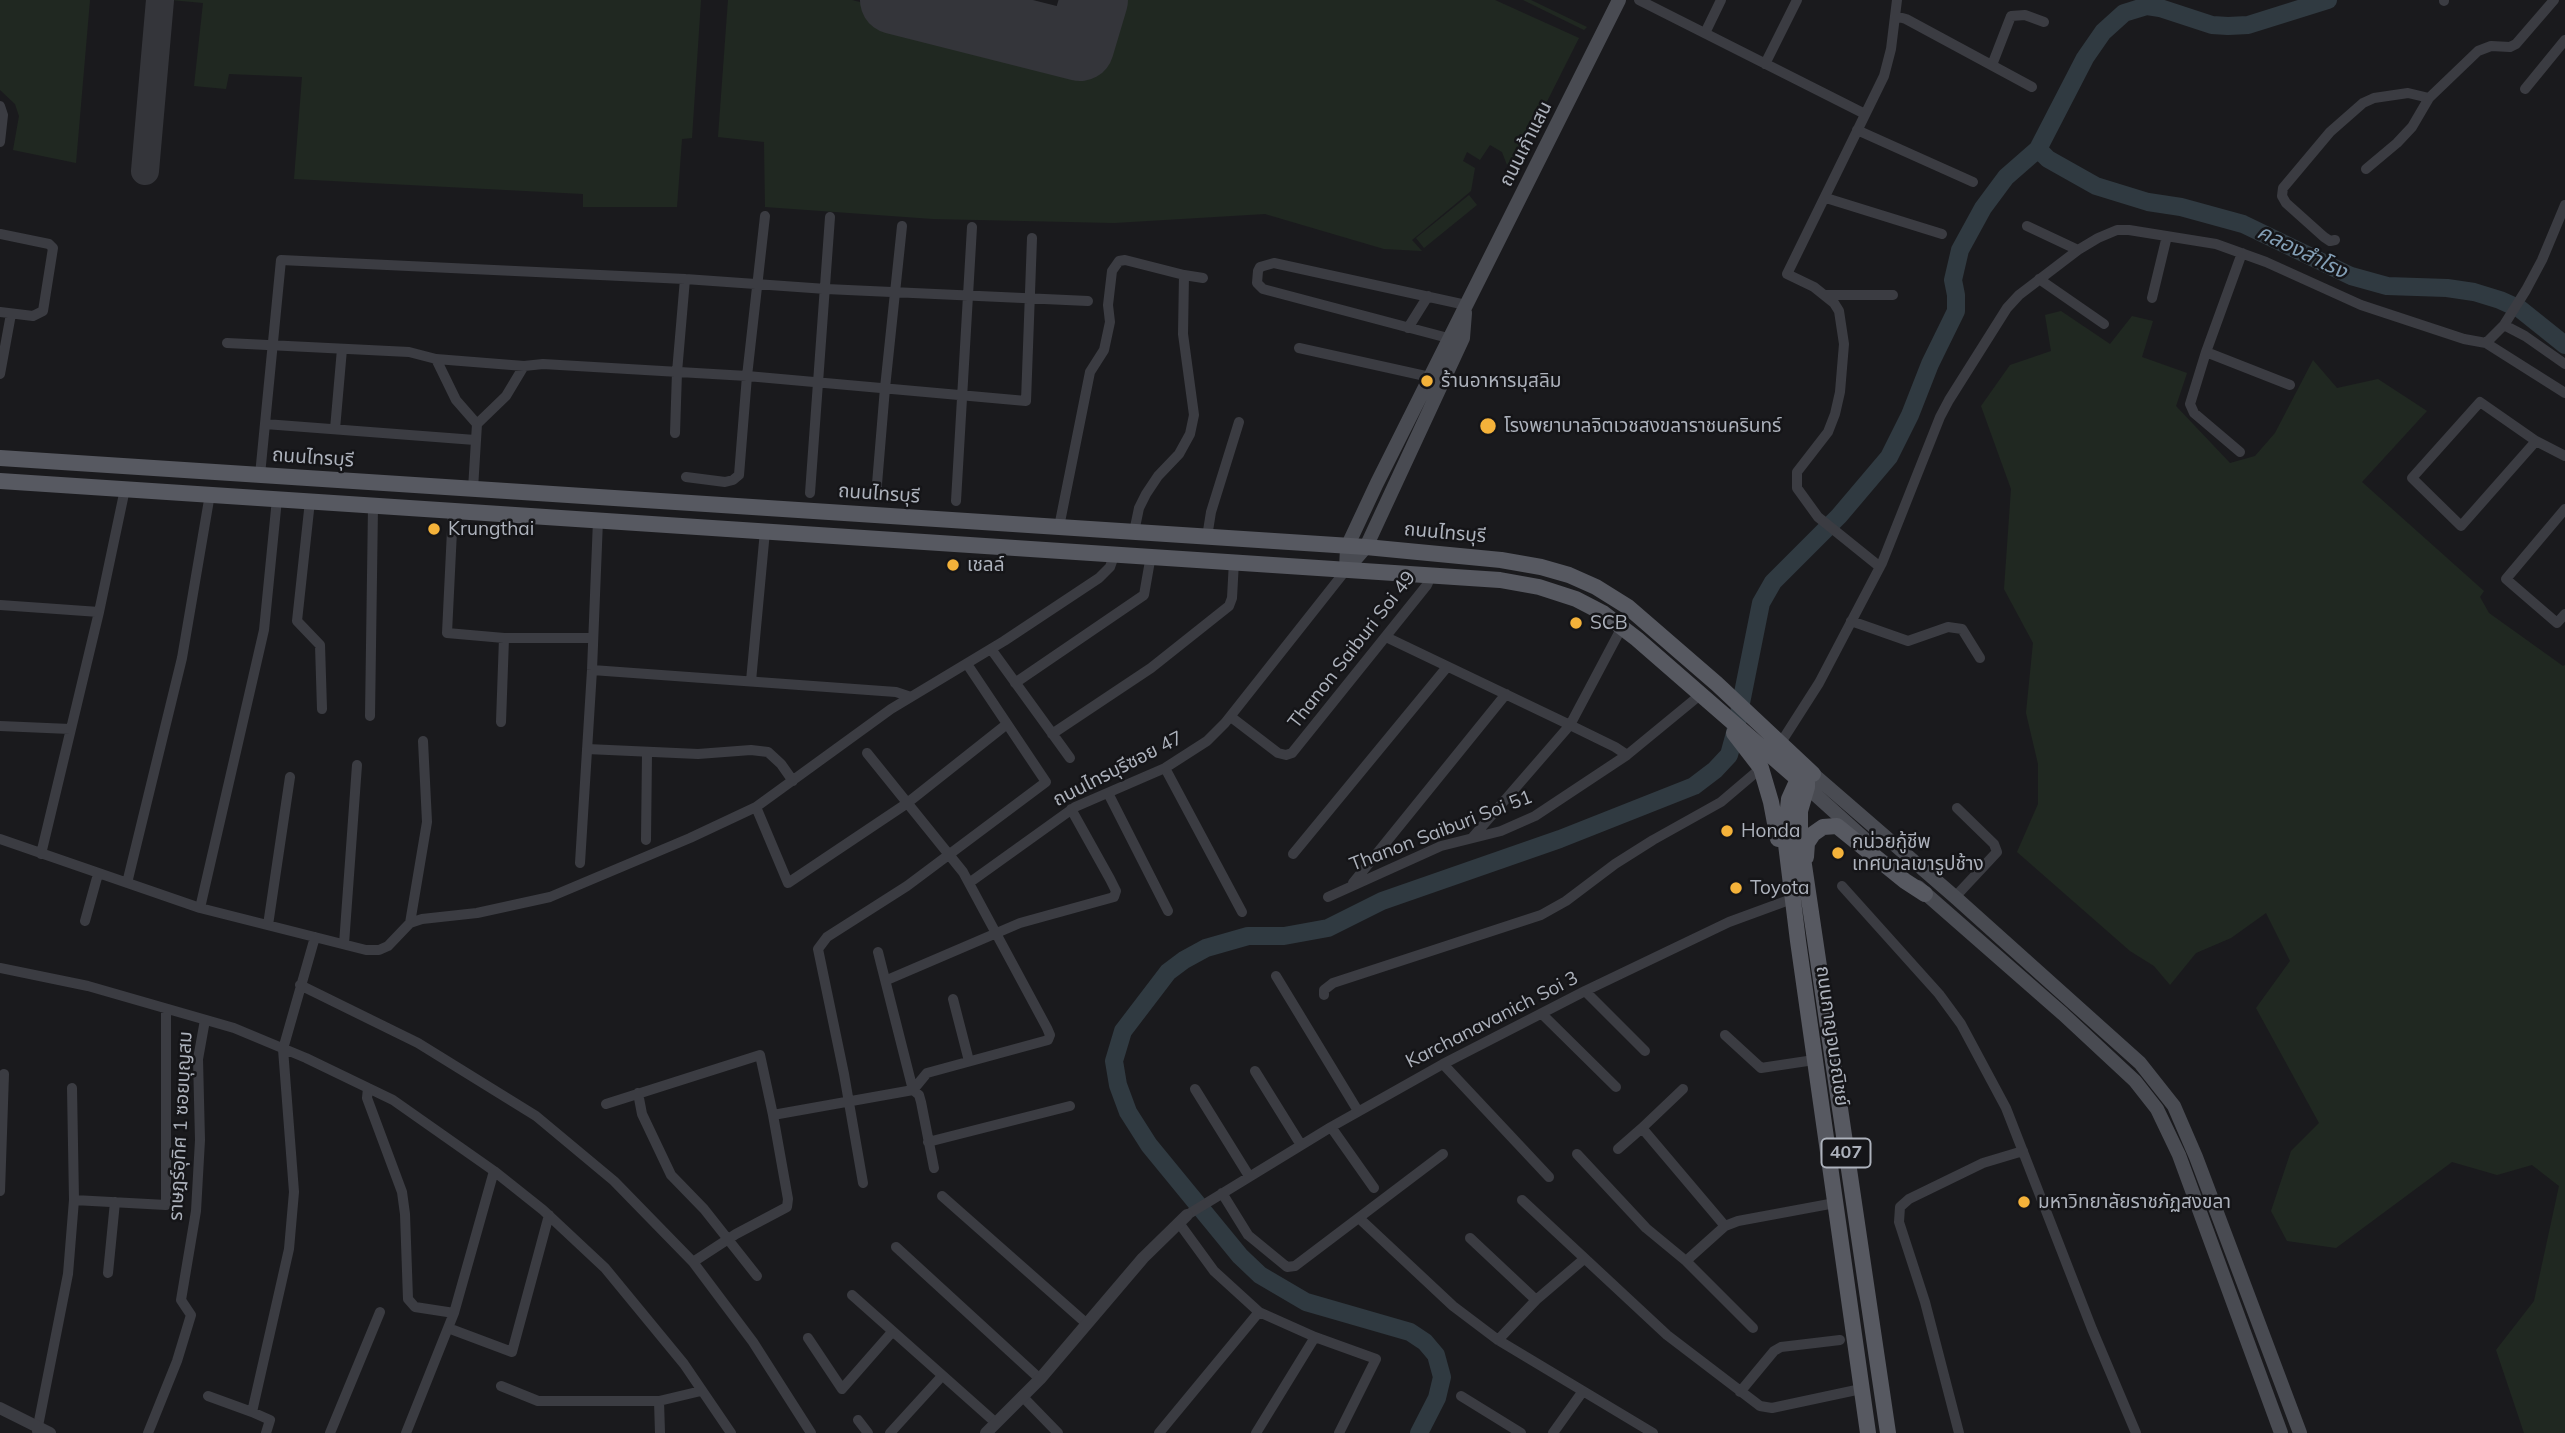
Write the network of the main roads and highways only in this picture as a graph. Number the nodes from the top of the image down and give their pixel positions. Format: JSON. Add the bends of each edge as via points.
{"nodes":[{"id":1,"x":1619,"y":0,"type":"edge"},
{"id":2,"x":1466,"y":305,"type":"junction"},
{"id":3,"x":0,"y":458,"type":"edge"},
{"id":4,"x":0,"y":481,"type":"edge"},
{"id":5,"x":473,"y":489,"type":"junction"},
{"id":6,"x":472,"y":512,"type":"junction"},
{"id":7,"x":1347,"y":547,"type":"junction"},
{"id":8,"x":1366,"y":547,"type":"junction"},
{"id":9,"x":1346,"y":570,"type":"junction"},
{"id":10,"x":1752,"y":746,"type":"junction"},
{"id":11,"x":1806,"y":778,"type":"junction"},
{"id":12,"x":1806,"y":873,"type":"junction"},
{"id":13,"x":1925,"y":894,"type":"junction"},
{"id":14,"x":1798,"y":942,"type":"junction"},
{"id":15,"x":1868,"y":1433,"type":"edge"},
{"id":16,"x":1888,"y":1433,"type":"edge"},
{"id":17,"x":2281,"y":1433,"type":"edge"},
{"id":18,"x":2300,"y":1433,"type":"edge"}],
"edges":[{"from":1,"to":2,"type":"main road","name":"ถนนเก้าแสน"},
{"from":2,"to":7,"type":"main road","name":"ถนนเก้าแสน"},
{"from":2,"to":8,"type":"main road","name":"ถนนเก้าแสน","via":[[1463,338]]},
{"from":3,"to":5,"type":"main road","name":"ถนนไทรบุรี"},
{"from":4,"to":6,"type":"main road"},
{"from":5,"to":6,"type":"main road"},
{"from":5,"to":7,"type":"main road","name":"ถนนไทรบุรี"},
{"from":6,"to":9,"type":"main road"},
{"from":7,"to":8,"type":"main road","name":"ถนนไทรบุรี"},
{"from":7,"to":9,"type":"main road"},
{"from":8,"to":9,"type":"main road","name":"ถนนเก้าแสน"},
{"from":8,"to":11,"type":"main road","name":"ถนนไทรบุรี","via":[[1501,560],[1541,567],[1596,587],[1628,607],[1717,684],[1794,757]]},
{"from":9,"to":10,"type":"main road","via":[[1500,580],[1576,599],[1622,627]]},
{"from":10,"to":11,"type":"main road"},
{"from":10,"to":14,"type":"main road","via":[[1772,802]]},
{"from":11,"to":12,"type":"main road","name":"ถนนกาญจนวณิชย์","number":"407","via":[[1800,811]]},
{"from":11,"to":13,"type":"main road"},
{"from":11,"to":14,"type":"main road","name":"ถนนกาญจนวณิชย์","number":"407","via":[[1789,799],[1785,836]]},
{"from":11,"to":18,"type":"main road","via":[[1955,897],[2140,1063],[2174,1106]]},
{"from":12,"to":13,"type":"main road","via":[[1810,838],[1823,827],[1837,826]]},
{"from":12,"to":16,"type":"main road","name":"ถนนกาญจนวณิชย์","number":"407"},
{"from":13,"to":17,"type":"main road","via":[[2063,1014],[2135,1081],[2157,1109],[2179,1155]]},
{"from":14,"to":15,"type":"main road","name":"ถนนกาญจนวณิชย์","number":"407"}]}
